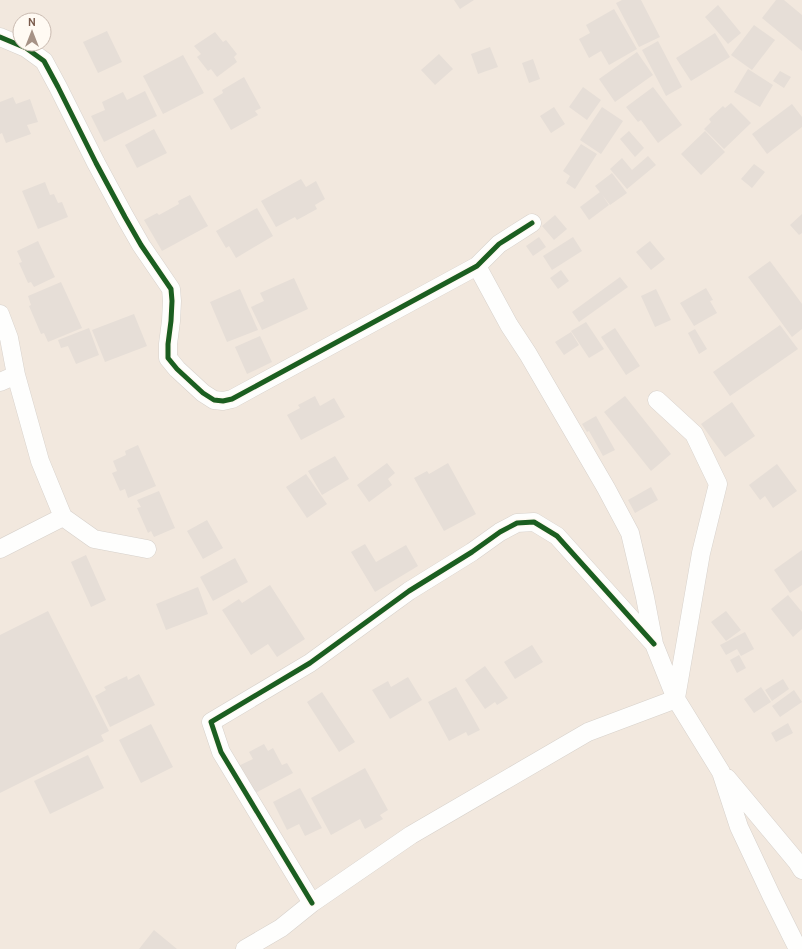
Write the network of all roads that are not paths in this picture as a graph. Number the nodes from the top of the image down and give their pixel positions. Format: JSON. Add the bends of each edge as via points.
{"nodes":[{"id":1,"x":0,"y":37,"type":"edge"},
{"id":2,"x":532,"y":223,"type":"dead end"},
{"id":3,"x":477,"y":266,"type":"junction"},
{"id":4,"x":0,"y":314,"type":"edge"},
{"id":5,"x":8,"y":378,"type":"edge"},
{"id":6,"x":657,"y":400,"type":"dead end"},
{"id":7,"x":63,"y":517,"type":"junction"},
{"id":8,"x":0,"y":549,"type":"edge"},
{"id":9,"x":147,"y":549,"type":"dead end"},
{"id":10,"x":654,"y":644,"type":"junction"},
{"id":11,"x":676,"y":699,"type":"junction"},
{"id":12,"x":721,"y":772,"type":"junction"},
{"id":13,"x":800,"y":865,"type":"edge"},
{"id":14,"x":312,"y":903,"type":"junction"},
{"id":15,"x":245,"y":949,"type":"edge"},
{"id":16,"x":798,"y":949,"type":"edge"}],
"edges":[{"from":1,"to":3,"type":"street","via":[[26,48],[44,61],[140,245],[171,289],[168,358],[203,393],[214,400],[232,399]]},
{"from":2,"to":3,"type":"street","via":[[499,244]]},
{"from":3,"to":10,"type":"street","via":[[630,534]]},
{"from":4,"to":5,"type":"street","via":[[9,338]]},
{"from":5,"to":7,"type":"street"},
{"from":6,"to":11,"type":"street","via":[[694,434],[718,484],[700,552]]},
{"from":7,"to":8,"type":"street"},
{"from":7,"to":9,"type":"street","via":[[94,539]]},
{"from":10,"to":11,"type":"street"},
{"from":10,"to":14,"type":"street","via":[[558,536],[534,522],[517,523],[409,591],[310,663],[211,722],[221,752]]},
{"from":11,"to":12,"type":"street"},
{"from":11,"to":14,"type":"street","via":[[588,732],[411,835]]},
{"from":12,"to":13,"type":"street"},
{"from":12,"to":16,"type":"street","via":[[739,827]]},
{"from":14,"to":15,"type":"street","via":[[281,928]]}]}
